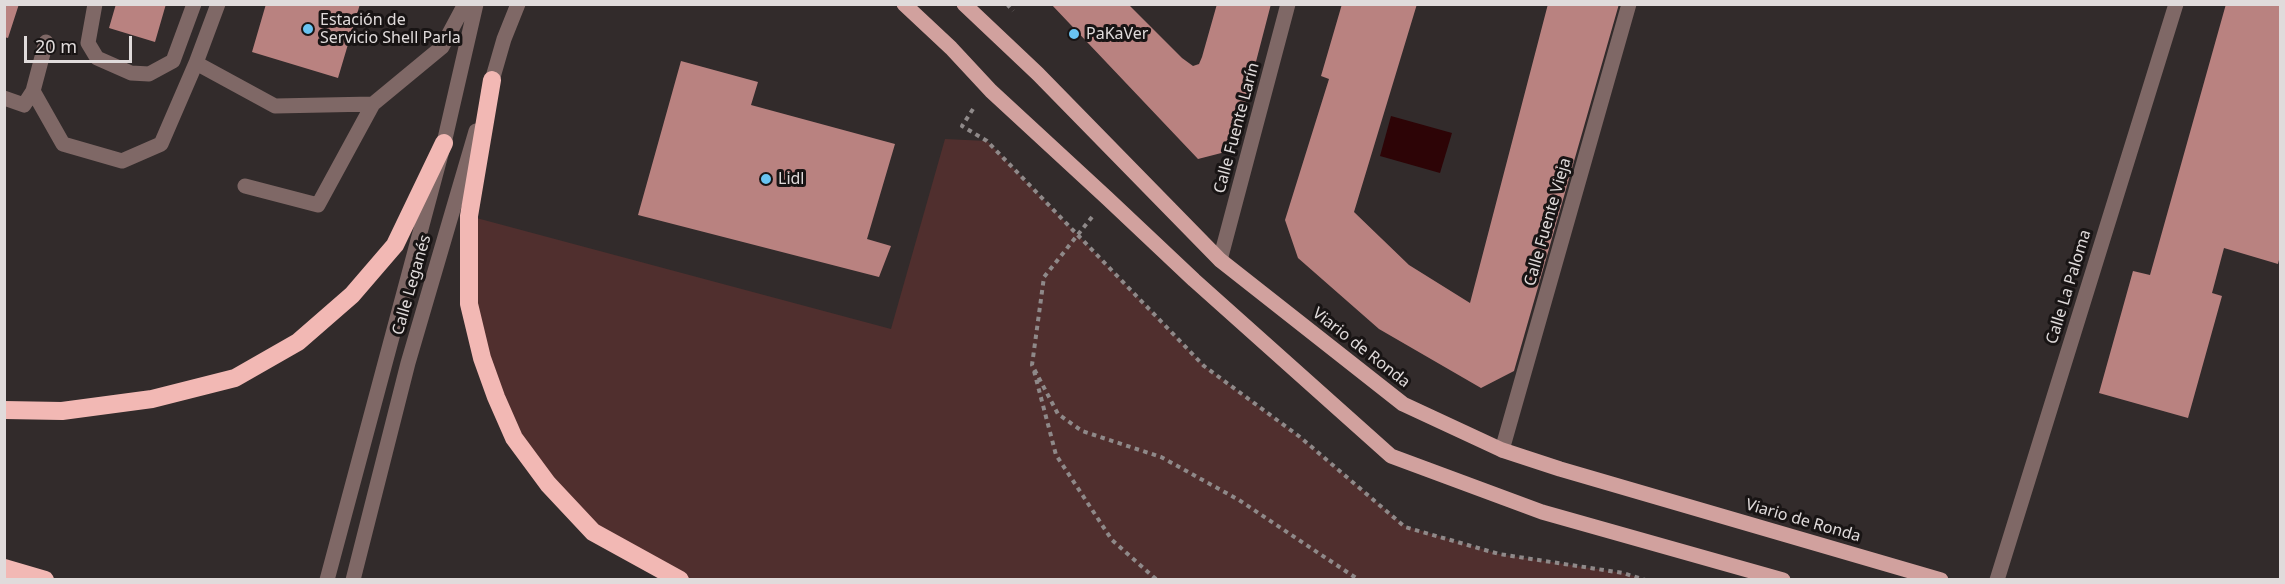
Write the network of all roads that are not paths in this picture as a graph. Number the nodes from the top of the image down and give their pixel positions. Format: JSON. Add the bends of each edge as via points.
{"nodes":[{"id":1,"x":95,"y":4,"type":"edge"},
{"id":2,"x":194,"y":4,"type":"edge"},
{"id":3,"x":218,"y":4,"type":"edge"},
{"id":4,"x":465,"y":4,"type":"edge"},
{"id":5,"x":476,"y":4,"type":"edge"},
{"id":6,"x":518,"y":4,"type":"edge"},
{"id":7,"x":904,"y":4,"type":"edge"},
{"id":8,"x":964,"y":4,"type":"edge"},
{"id":9,"x":1288,"y":4,"type":"edge"},
{"id":10,"x":1629,"y":4,"type":"edge"},
{"id":11,"x":2176,"y":4,"type":"edge"},
{"id":12,"x":46,"y":42,"type":"dead end"},
{"id":13,"x":196,"y":63,"type":"junction"},
{"id":14,"x":492,"y":80,"type":"junction"},
{"id":15,"x":33,"y":91,"type":"junction"},
{"id":16,"x":4,"y":98,"type":"edge"},
{"id":17,"x":373,"y":104,"type":"junction"},
{"id":18,"x":444,"y":143,"type":"junction"},
{"id":19,"x":245,"y":186,"type":"dead end"},
{"id":20,"x":1220,"y":260,"type":"junction"},
{"id":21,"x":4,"y":410,"type":"edge"},
{"id":22,"x":1502,"y":450,"type":"junction"},
{"id":23,"x":4,"y":568,"type":"edge"},
{"id":24,"x":327,"y":577,"type":"edge"},
{"id":25,"x":45,"y":579,"type":"edge"},
{"id":26,"x":353,"y":579,"type":"edge"},
{"id":27,"x":681,"y":579,"type":"edge"},
{"id":28,"x":1783,"y":579,"type":"edge"},
{"id":29,"x":1941,"y":579,"type":"edge"},
{"id":30,"x":1997,"y":579,"type":"edge"}],
"edges":[{"from":1,"to":2,"type":"street","via":[[88,43],[97,58],[131,73],[149,74],[173,61]]},
{"from":3,"to":13,"type":"street"},
{"from":4,"to":17,"type":"street","via":[[442,47]]},
{"from":5,"to":18,"type":"street","name":"Calle Leganés"},
{"from":6,"to":14,"type":"street","name":"Calle Leganés"},
{"from":7,"to":28,"type":"main road","via":[[991,91],[1194,280],[1391,456],[1542,512]]},
{"from":8,"to":20,"type":"main road","name":"Viario de Ronda"},
{"from":9,"to":20,"type":"street","name":"Calle Fuente Larín"},
{"from":10,"to":22,"type":"street","name":"Calle Fuente Vieja"},
{"from":11,"to":30,"type":"street","name":"Calle La Paloma"},
{"from":12,"to":15,"type":"street"},
{"from":13,"to":15,"type":"street","via":[[161,144],[122,161],[63,144]]},
{"from":13,"to":17,"type":"street","via":[[275,106]]},
{"from":14,"to":26,"type":"street","name":"Calle Leganés","via":[[408,363]]},
{"from":14,"to":27,"type":"highway","via":[[469,216],[469,293],[482,358],[496,397],[514,438],[548,484],[593,532]]},
{"from":15,"to":16,"type":"street","via":[[24,105]]},
{"from":17,"to":19,"type":"street","via":[[318,205]]},
{"from":18,"to":21,"type":"highway","via":[[395,244],[352,295],[298,342],[235,378],[152,399],[62,411]]},
{"from":18,"to":24,"type":"street","name":"Calle Leganés"},
{"from":20,"to":22,"type":"main road","name":"Viario de Ronda","via":[[1403,404]]},
{"from":22,"to":29,"type":"main road","name":"Viario de Ronda"},
{"from":23,"to":25,"type":"highway"}]}
